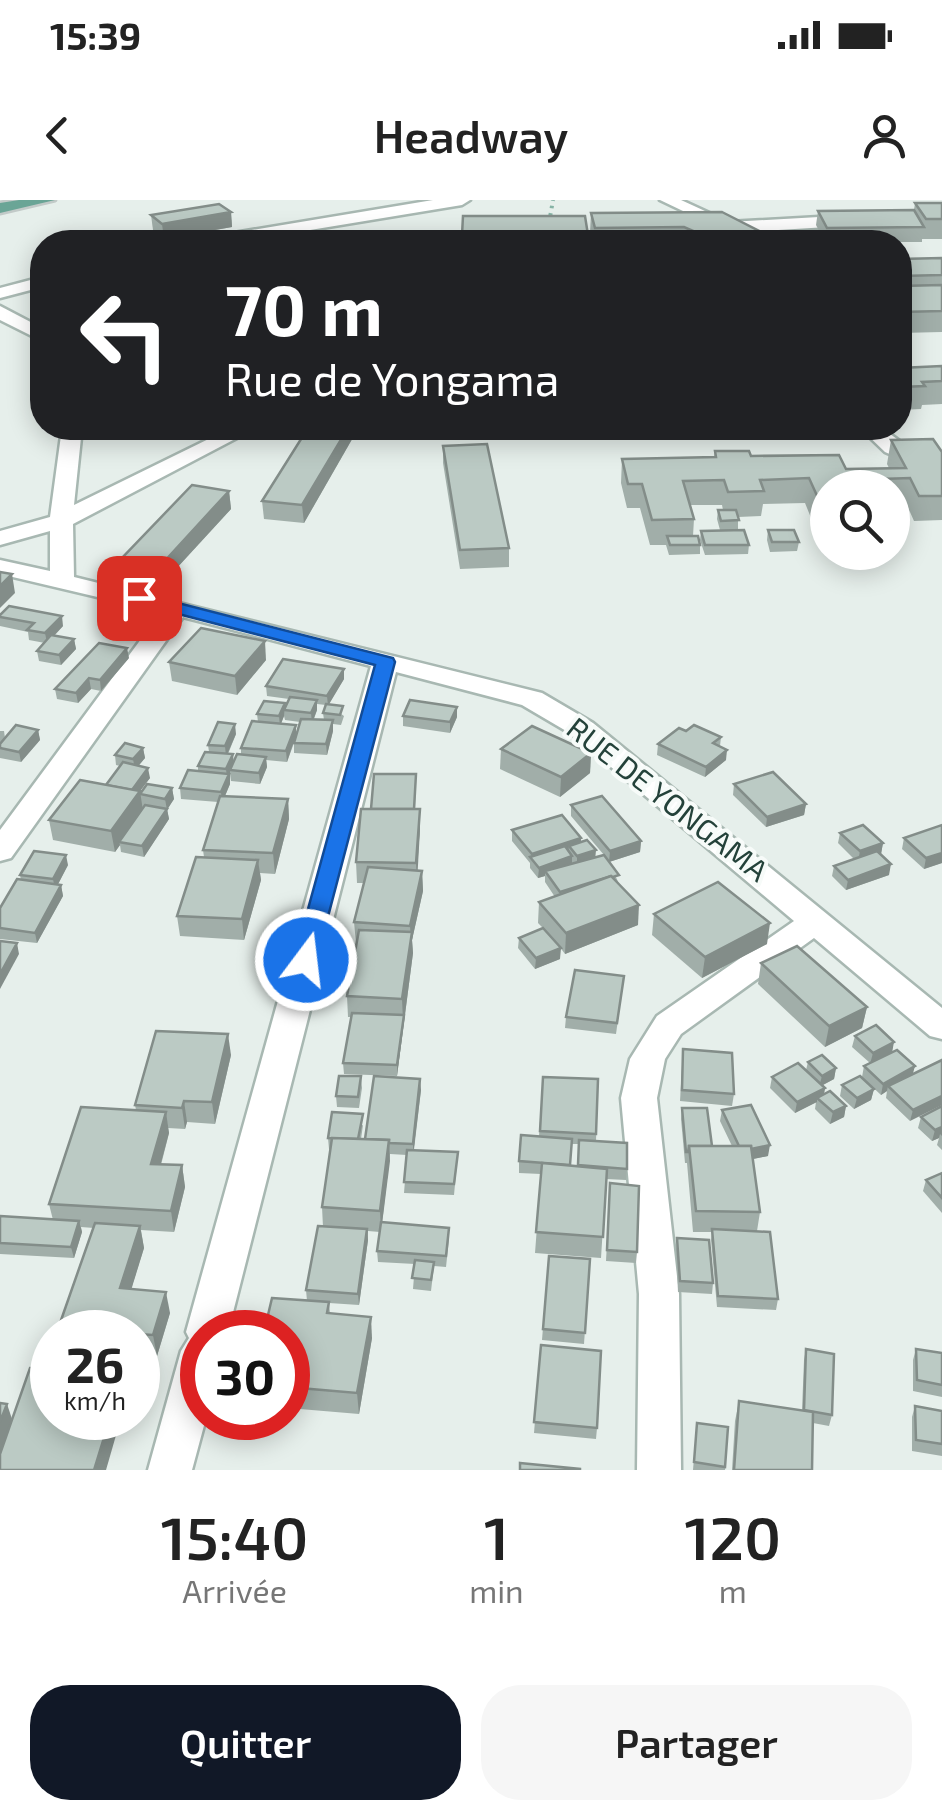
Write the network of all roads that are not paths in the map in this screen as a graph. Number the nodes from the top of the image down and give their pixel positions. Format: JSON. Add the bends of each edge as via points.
{"nodes":[{"id":1,"x":47,"y":200,"type":"edge"},
{"id":2,"x":462,"y":200,"type":"edge"},
{"id":3,"x":668,"y":200,"type":"edge"},
{"id":4,"x":0,"y":208,"type":"edge"},
{"id":5,"x":942,"y":215,"type":"edge"},
{"id":6,"x":727,"y":227,"type":"junction"},
{"id":7,"x":282,"y":230,"type":"edge"},
{"id":8,"x":734,"y":230,"type":"edge"},
{"id":9,"x":30,"y":285,"type":"edge"},
{"id":10,"x":0,"y":293,"type":"edge"},
{"id":11,"x":0,"y":312,"type":"edge"},
{"id":12,"x":30,"y":329,"type":"edge"},
{"id":13,"x":70,"y":440,"type":"edge"},
{"id":14,"x":222,"y":440,"type":"edge"},
{"id":15,"x":885,"y":440,"type":"edge"},
{"id":16,"x":942,"y":470,"type":"edge"},
{"id":17,"x":60,"y":520,"type":"junction"},
{"id":18,"x":0,"y":538,"type":"edge"},
{"id":19,"x":0,"y":568,"type":"edge"},
{"id":20,"x":62,"y":580,"type":"junction"},
{"id":21,"x":177,"y":608,"type":"junction"},
{"id":22,"x":386,"y":662,"type":"junction"},
{"id":23,"x":0,"y":850,"type":"edge"},
{"id":24,"x":817,"y":920,"type":"junction"},
{"id":25,"x":942,"y":1027,"type":"edge"},
{"id":26,"x":214,"y":1310,"type":"edge"},
{"id":27,"x":180,"y":1433,"type":"edge"},
{"id":28,"x":170,"y":1470,"type":"edge"},
{"id":29,"x":659,"y":1470,"type":"edge"}],
"edges":[{"from":1,"to":4,"type":"main road"},
{"from":2,"to":7,"type":"street"},
{"from":3,"to":6,"type":"street"},
{"from":5,"to":6,"type":"street"},
{"from":6,"to":8,"type":"street"},
{"from":9,"to":10,"type":"street"},
{"from":11,"to":12,"type":"street"},
{"from":13,"to":17,"type":"street"},
{"from":14,"to":17,"type":"street"},
{"from":15,"to":16,"type":"street"},
{"from":17,"to":18,"type":"street"},
{"from":17,"to":20,"type":"street"},
{"from":19,"to":20,"type":"street","name":"RUE DE YONGAMA"},
{"from":20,"to":21,"type":"street","name":"RUE DE YONGAMA"},
{"from":21,"to":22,"type":"street","name":"RUE DE YONGAMA"},
{"from":21,"to":23,"type":"street"},
{"from":22,"to":24,"type":"street","name":"RUE DE YONGAMA","via":[[532,698],[583,729]]},
{"from":22,"to":26,"type":"street"},
{"from":24,"to":25,"type":"street","name":"RUE DE YONGAMA"},
{"from":24,"to":29,"type":"street","via":[[669,1026],[642,1068],[659,1294]]},
{"from":27,"to":28,"type":"street"}]}
